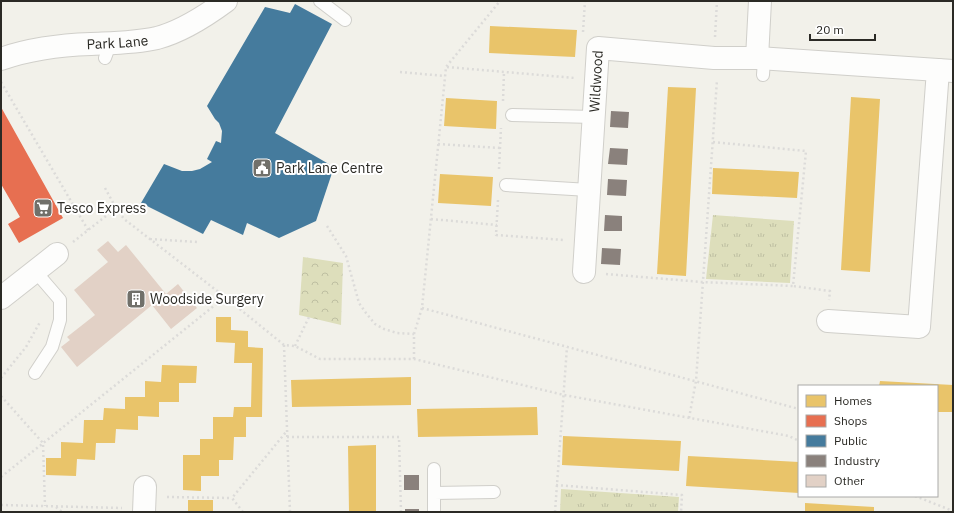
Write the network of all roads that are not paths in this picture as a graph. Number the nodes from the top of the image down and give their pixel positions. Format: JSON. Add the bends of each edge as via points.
{"nodes":[{"id":1,"x":226,"y":1,"type":"edge"},
{"id":2,"x":320,"y":1,"type":"edge"},
{"id":3,"x":760,"y":1,"type":"edge"},
{"id":4,"x":345,"y":20,"type":"dead end"},
{"id":5,"x":1,"y":59,"type":"edge"},
{"id":6,"x":761,"y":64,"type":"junction"},
{"id":7,"x":945,"y":71,"type":"edge"},
{"id":8,"x":512,"y":115,"type":"dead end"},
{"id":9,"x":594,"y":118,"type":"junction"},
{"id":10,"x":506,"y":185,"type":"dead end"},
{"id":11,"x":589,"y":190,"type":"junction"},
{"id":12,"x":57,"y":254,"type":"road end"},
{"id":13,"x":35,"y":271,"type":"junction"},
{"id":14,"x":584,"y":272,"type":"road end"},
{"id":15,"x":1,"y":298,"type":"edge"},
{"id":16,"x":828,"y":321,"type":"road end"},
{"id":17,"x":35,"y":373,"type":"dead end"},
{"id":18,"x":434,"y":469,"type":"dead end"},
{"id":19,"x":494,"y":492,"type":"dead end"},
{"id":20,"x":434,"y":493,"type":"junction"},
{"id":21,"x":434,"y":512,"type":"edge"}],
"edges":[{"from":1,"to":5,"type":"street","name":"Park Lane","via":[[188,25],[159,37],[108,51],[91,44],[16,53]]},
{"from":2,"to":4,"type":"lane"},
{"from":3,"to":6,"type":"street"},
{"from":6,"to":7,"type":"street","name":"Wildwood"},
{"from":6,"to":9,"type":"street","name":"Wildwood","via":[[598,48]]},
{"from":7,"to":16,"type":"street","via":[[919,327]]},
{"from":8,"to":9,"type":"lane"},
{"from":9,"to":11,"type":"street","name":"Wildwood"},
{"from":10,"to":11,"type":"lane"},
{"from":11,"to":14,"type":"street","name":"Wildwood"},
{"from":12,"to":13,"type":"street"},
{"from":13,"to":15,"type":"street"},
{"from":13,"to":17,"type":"lane","via":[[60,300],[60,320],[52,347]]},
{"from":18,"to":20,"type":"lane"},
{"from":19,"to":20,"type":"lane"},
{"from":20,"to":21,"type":"lane"}]}
